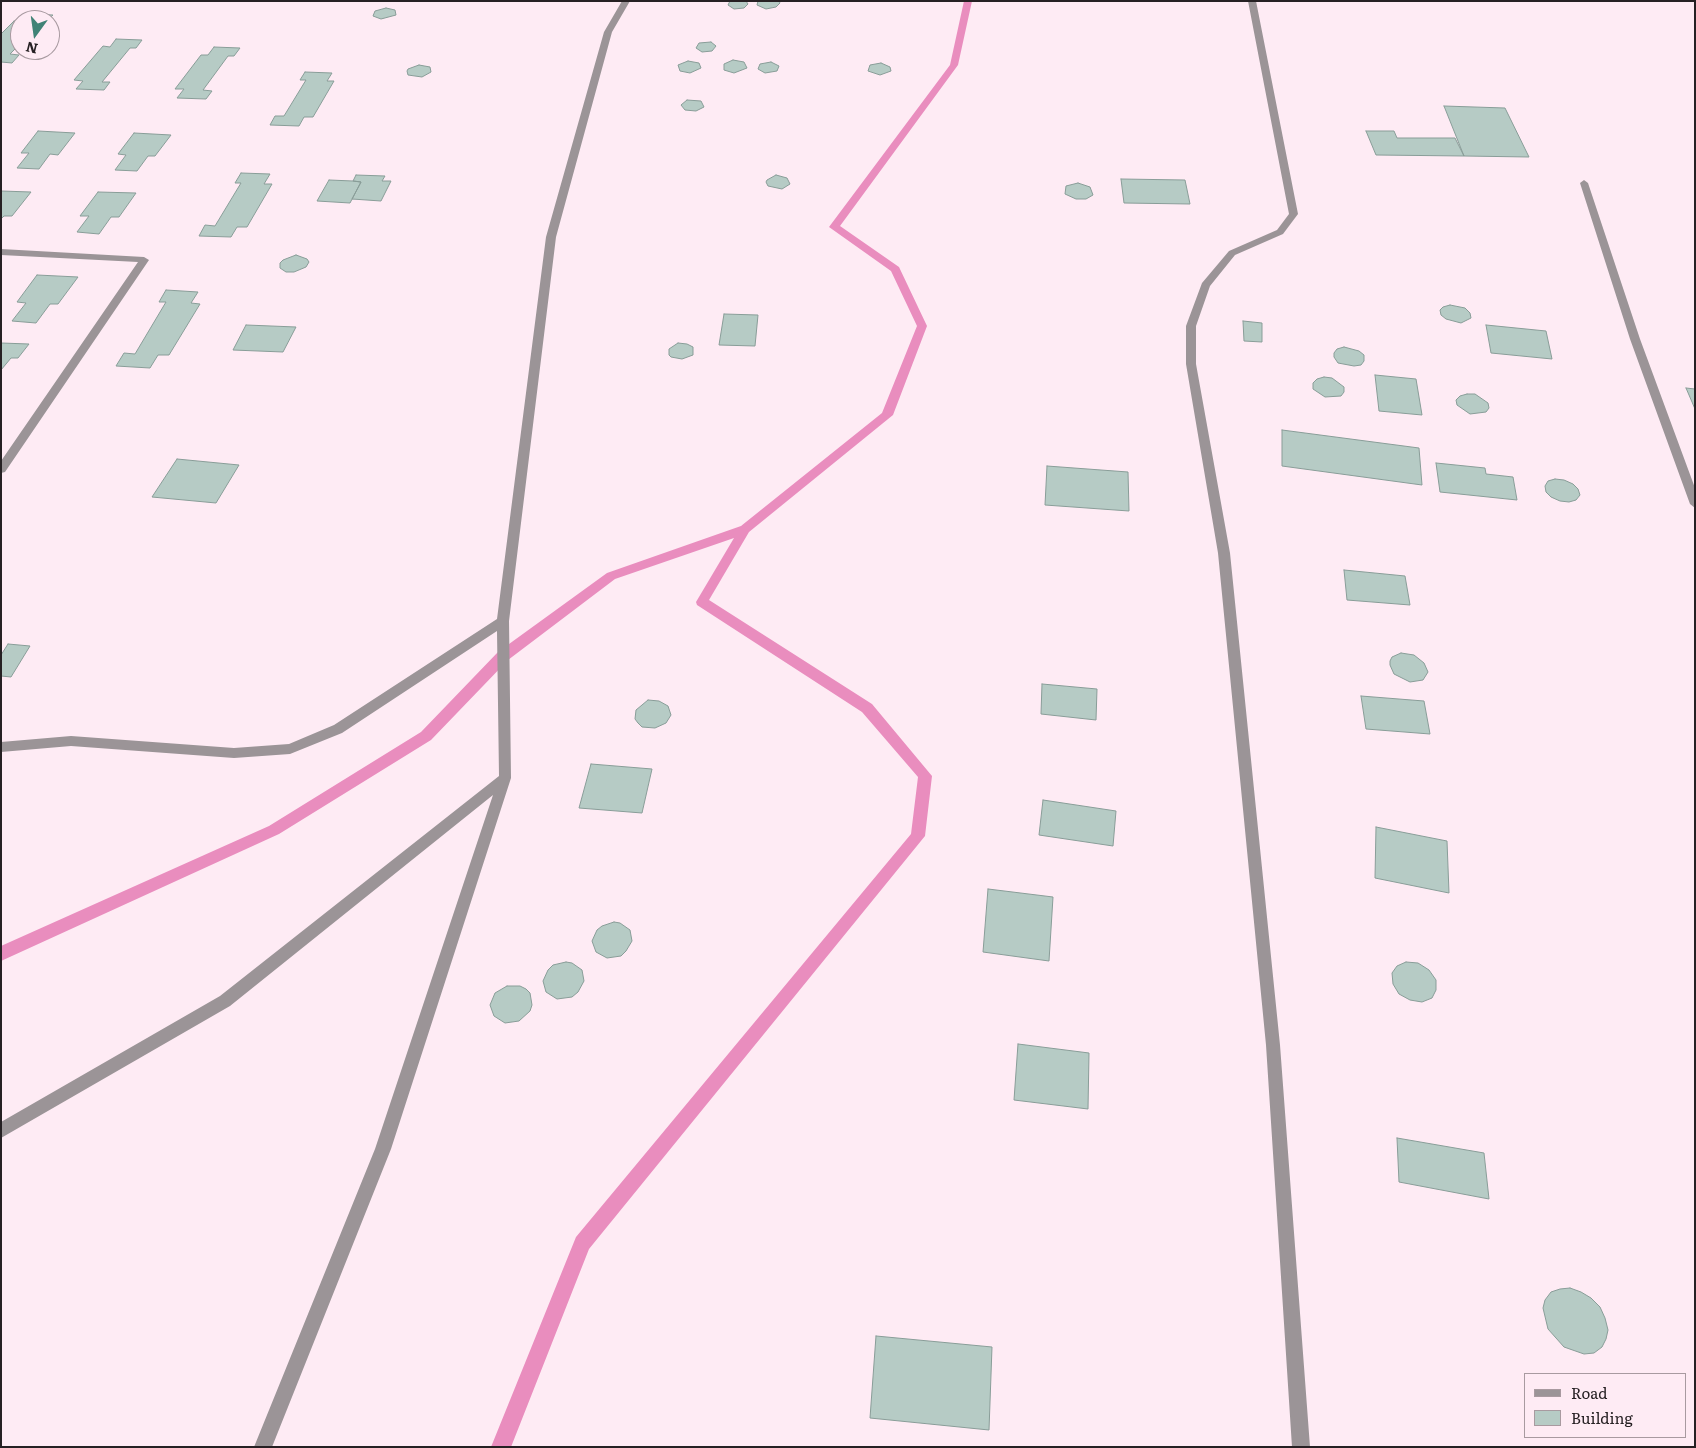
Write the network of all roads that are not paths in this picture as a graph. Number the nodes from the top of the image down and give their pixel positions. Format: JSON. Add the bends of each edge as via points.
{"nodes":[{"id":1,"x":626,"y":1,"type":"edge"},
{"id":2,"x":1252,"y":1,"type":"edge"},
{"id":3,"x":1584,"y":183,"type":"dead end"},
{"id":4,"x":1,"y":252,"type":"edge"},
{"id":5,"x":1,"y":469,"type":"edge"},
{"id":6,"x":1695,"y":504,"type":"edge"},
{"id":7,"x":503,"y":621,"type":"junction"},
{"id":8,"x":1,"y":746,"type":"edge"},
{"id":9,"x":505,"y":778,"type":"junction"},
{"id":10,"x":1,"y":1131,"type":"edge"},
{"id":11,"x":264,"y":1447,"type":"edge"},
{"id":12,"x":1301,"y":1447,"type":"edge"}],
"edges":[{"from":1,"to":7,"type":"street","via":[[608,32],[551,237]]},
{"from":2,"to":12,"type":"street","via":[[1294,214],[1280,232],[1232,253],[1205,285],[1191,326],[1192,364],[1227,582],[1273,1045]]},
{"from":3,"to":6,"type":"street","via":[[1635,339]]},
{"from":4,"to":5,"type":"street","via":[[144,260]]},
{"from":7,"to":8,"type":"street","via":[[338,729],[290,749],[234,753],[71,741]]},
{"from":7,"to":9,"type":"street"},
{"from":9,"to":10,"type":"street","via":[[226,1001]]},
{"from":9,"to":11,"type":"street","via":[[383,1149]]}]}
